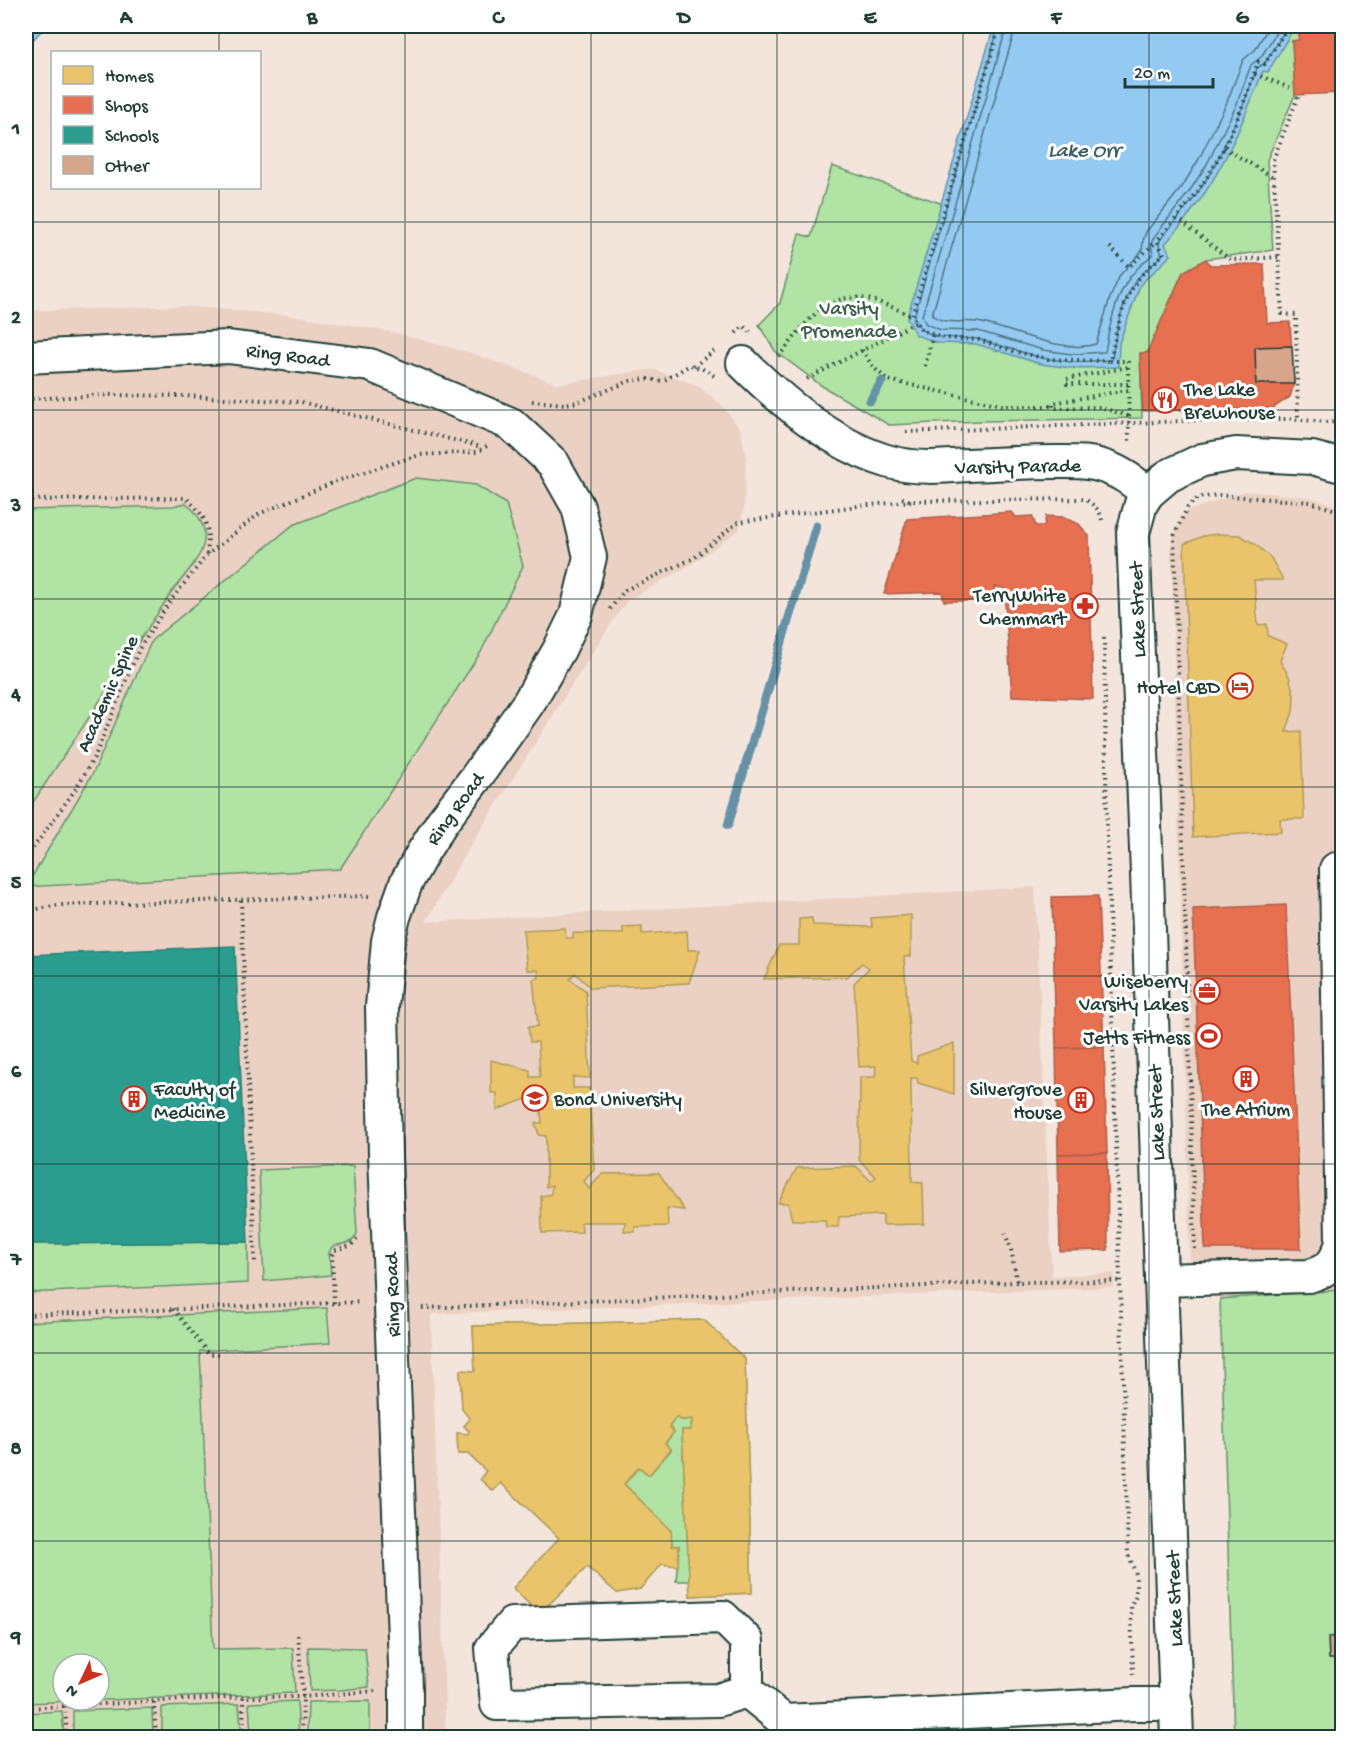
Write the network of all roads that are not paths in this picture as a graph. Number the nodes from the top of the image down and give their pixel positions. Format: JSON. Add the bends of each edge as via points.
{"nodes":[{"id":1,"x":26,"y":357,"type":"edge"},
{"id":2,"x":747,"y":360,"type":"road end"},
{"id":3,"x":1342,"y":466,"type":"edge"},
{"id":4,"x":1148,"y":493,"type":"junction"},
{"id":5,"x":1336,"y":869,"type":"dead end"},
{"id":6,"x":1342,"y":1242,"type":"edge"},
{"id":7,"x":1161,"y":1280,"type":"junction"},
{"id":8,"x":747,"y":1691,"type":"junction"},
{"id":9,"x":1177,"y":1704,"type":"junction"},
{"id":10,"x":406,"y":1737,"type":"edge"},
{"id":11,"x":1177,"y":1737,"type":"edge"}],
"edges":[{"from":1,"to":10,"type":"street","name":"Ring Road","via":[[228,347],[370,365],[511,424],[553,463],[578,507],[590,557],[576,615],[529,702],[423,852],[394,917],[386,961],[382,1007]]},
{"from":2,"to":4,"type":"street","name":"Varsity Parade","via":[[777,397],[828,432],[890,462],[928,467],[1087,462],[1119,473]]},
{"from":3,"to":4,"type":"street","via":[[1312,458],[1236,454],[1181,468]]},
{"from":4,"to":7,"type":"street","name":"Lake Street","via":[[1133,533]]},
{"from":5,"to":6,"type":"street"},
{"from":6,"to":7,"type":"street","via":[[1338,1256],[1326,1271],[1309,1276]]},
{"from":7,"to":9,"type":"street","name":"Lake Street"},
{"from":8,"to":8,"type":"street","via":[[718,1700],[497,1704],[492,1648],[512,1623],[723,1617],[747,1641]]},
{"from":8,"to":9,"type":"street","via":[[784,1721]]},
{"from":9,"to":11,"type":"street","name":"Lake Street"}]}
